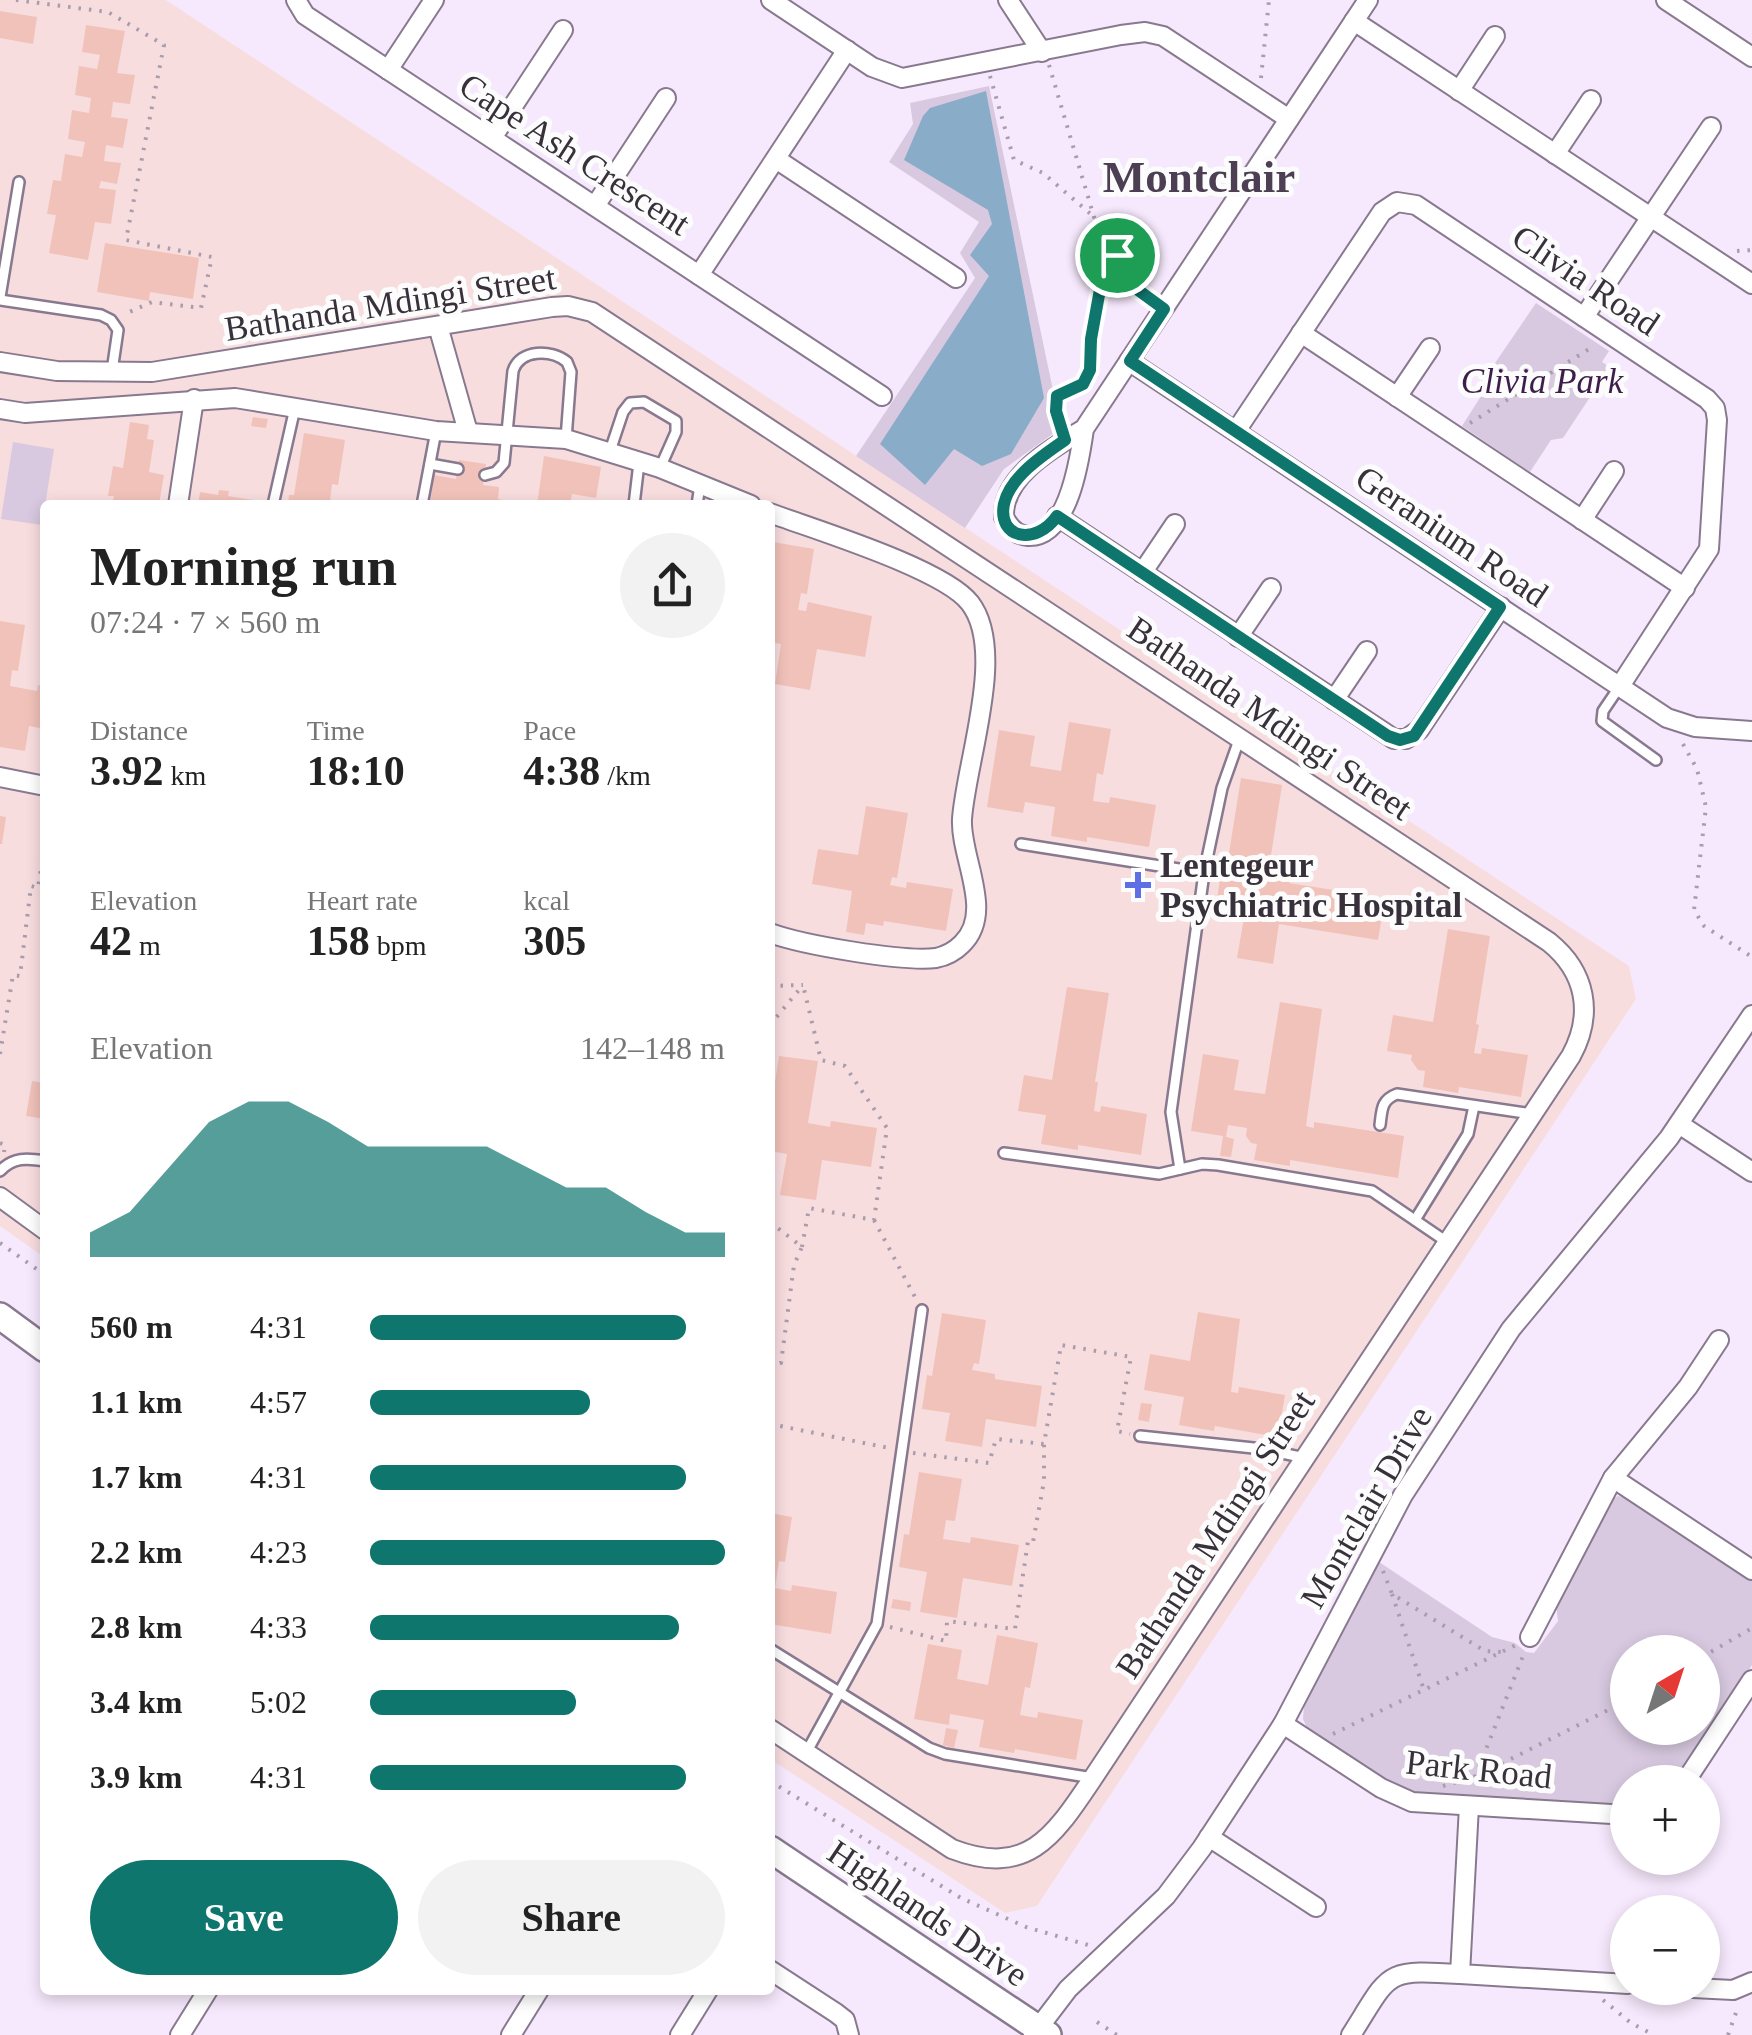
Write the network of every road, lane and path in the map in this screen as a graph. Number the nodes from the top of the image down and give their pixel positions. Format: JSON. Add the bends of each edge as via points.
{"nodes":[{"id":1,"x":16,"y":0,"type":"edge"},
{"id":2,"x":296,"y":0,"type":"edge"},
{"id":3,"x":434,"y":0,"type":"edge"},
{"id":4,"x":771,"y":0,"type":"edge"},
{"id":5,"x":1008,"y":0,"type":"edge"},
{"id":6,"x":1268,"y":0,"type":"edge"},
{"id":7,"x":1368,"y":0,"type":"edge"},
{"id":8,"x":1666,"y":0,"type":"edge"},
{"id":9,"x":1354,"y":21,"type":"junction"},
{"id":10,"x":563,"y":30,"type":"dead end"},
{"id":11,"x":1495,"y":36,"type":"dead end"},
{"id":12,"x":847,"y":50,"type":"junction"},
{"id":13,"x":1042,"y":52,"type":"junction"},
{"id":14,"x":1752,"y":57,"type":"edge"},
{"id":15,"x":986,"y":62,"type":"junction"},
{"id":16,"x":388,"y":70,"type":"junction"},
{"id":17,"x":1459,"y":90,"type":"junction"},
{"id":18,"x":666,"y":98,"type":"dead end"},
{"id":19,"x":1258,"y":98,"type":"junction"},
{"id":20,"x":1591,"y":100,"type":"dead end"},
{"id":21,"x":1290,"y":118,"type":"junction"},
{"id":22,"x":1710,"y":127,"type":"dead end"},
{"id":23,"x":492,"y":138,"type":"junction"},
{"id":24,"x":1555,"y":154,"type":"junction"},
{"id":25,"x":776,"y":159,"type":"junction"},
{"id":26,"x":19,"y":182,"type":"dead end"},
{"id":27,"x":595,"y":206,"type":"junction"},
{"id":28,"x":0,"y":211,"type":"edge"},
{"id":29,"x":14,"y":213,"type":"junction"},
{"id":30,"x":1094,"y":217,"type":"junction"},
{"id":31,"x":1650,"y":218,"type":"junction"},
{"id":32,"x":1117,"y":255,"type":"junction"},
{"id":33,"x":699,"y":274,"type":"junction"},
{"id":34,"x":956,"y":278,"type":"dead end"},
{"id":35,"x":1752,"y":284,"type":"edge"},
{"id":36,"x":0,"y":298,"type":"edge"},
{"id":37,"x":1164,"y":309,"type":"junction"},
{"id":38,"x":1584,"y":317,"type":"junction"},
{"id":39,"x":111,"y":320,"type":"junction"},
{"id":40,"x":438,"y":326,"type":"junction"},
{"id":41,"x":1301,"y":333,"type":"junction"},
{"id":42,"x":1602,"y":342,"type":"dead end"},
{"id":43,"x":1430,"y":348,"type":"dead end"},
{"id":44,"x":1130,"y":361,"type":"junction"},
{"id":45,"x":0,"y":362,"type":"edge"},
{"id":46,"x":112,"y":373,"type":"junction"},
{"id":47,"x":882,"y":396,"type":"dead end"},
{"id":48,"x":1397,"y":397,"type":"junction"},
{"id":49,"x":194,"y":399,"type":"junction"},
{"id":50,"x":295,"y":408,"type":"junction"},
{"id":51,"x":0,"y":409,"type":"edge"},
{"id":52,"x":1461,"y":428,"type":"dead end"},
{"id":53,"x":1084,"y":429,"type":"junction"},
{"id":54,"x":436,"y":431,"type":"junction"},
{"id":55,"x":1236,"y":431,"type":"junction"},
{"id":56,"x":468,"y":432,"type":"junction"},
{"id":57,"x":508,"y":435,"type":"junction"},
{"id":58,"x":566,"y":439,"type":"junction"},
{"id":59,"x":1065,"y":440,"type":"junction"},
{"id":60,"x":610,"y":451,"type":"junction"},
{"id":61,"x":639,"y":462,"type":"junction"},
{"id":62,"x":430,"y":464,"type":"junction"},
{"id":63,"x":660,"y":468,"type":"junction"},
{"id":64,"x":458,"y":469,"type":"dead end"},
{"id":65,"x":1614,"y":471,"type":"dead end"},
{"id":66,"x":485,"y":475,"type":"dead end"},
{"id":67,"x":700,"y":486,"type":"junction"},
{"id":68,"x":179,"y":500,"type":"edge"},
{"id":69,"x":275,"y":500,"type":"edge"},
{"id":70,"x":423,"y":500,"type":"edge"},
{"id":71,"x":635,"y":500,"type":"edge"},
{"id":72,"x":698,"y":500,"type":"edge"},
{"id":73,"x":738,"y":500,"type":"edge"},
{"id":74,"x":775,"y":514,"type":"edge"},
{"id":75,"x":1057,"y":516,"type":"junction"},
{"id":76,"x":1582,"y":520,"type":"junction"},
{"id":77,"x":1175,"y":524,"type":"dead end"},
{"id":78,"x":1142,"y":573,"type":"junction"},
{"id":79,"x":1271,"y":588,"type":"dead end"},
{"id":80,"x":1685,"y":588,"type":"junction"},
{"id":81,"x":1500,"y":607,"type":"junction"},
{"id":82,"x":1238,"y":637,"type":"junction"},
{"id":83,"x":1366,"y":651,"type":"dead end"},
{"id":84,"x":1620,"y":686,"type":"junction"},
{"id":85,"x":1334,"y":700,"type":"junction"},
{"id":86,"x":1668,"y":718,"type":"junction"},
{"id":87,"x":1752,"y":731,"type":"edge"},
{"id":88,"x":1240,"y":738,"type":"junction"},
{"id":89,"x":1656,"y":760,"type":"dead end"},
{"id":90,"x":0,"y":777,"type":"edge"},
{"id":91,"x":40,"y":785,"type":"edge"},
{"id":92,"x":1022,"y":844,"type":"dead end"},
{"id":93,"x":1204,"y":873,"type":"junction"},
{"id":94,"x":40,"y":875,"type":"edge"},
{"id":95,"x":775,"y":934,"type":"edge"},
{"id":96,"x":1752,"y":957,"type":"edge"},
{"id":97,"x":803,"y":985,"type":"junction"},
{"id":98,"x":775,"y":986,"type":"edge"},
{"id":99,"x":1752,"y":1015,"type":"edge"},
{"id":100,"x":775,"y":1020,"type":"edge"},
{"id":101,"x":0,"y":1054,"type":"edge"},
{"id":102,"x":1474,"y":1106,"type":"junction"},
{"id":103,"x":1532,"y":1114,"type":"junction"},
{"id":104,"x":1679,"y":1124,"type":"junction"},
{"id":105,"x":1380,"y":1125,"type":"dead end"},
{"id":106,"x":1004,"y":1153,"type":"dead end"},
{"id":107,"x":40,"y":1161,"type":"edge"},
{"id":108,"x":1180,"y":1169,"type":"junction"},
{"id":109,"x":0,"y":1171,"type":"edge"},
{"id":110,"x":1752,"y":1172,"type":"edge"},
{"id":111,"x":0,"y":1197,"type":"edge"},
{"id":112,"x":874,"y":1220,"type":"junction"},
{"id":113,"x":1415,"y":1220,"type":"junction"},
{"id":114,"x":40,"y":1226,"type":"edge"},
{"id":115,"x":775,"y":1226,"type":"edge"},
{"id":116,"x":1448,"y":1242,"type":"junction"},
{"id":117,"x":0,"y":1243,"type":"edge"},
{"id":118,"x":802,"y":1247,"type":"junction"},
{"id":119,"x":40,"y":1271,"type":"edge"},
{"id":120,"x":922,"y":1310,"type":"joint"},
{"id":121,"x":0,"y":1316,"type":"edge"},
{"id":122,"x":1720,"y":1340,"type":"dead end"},
{"id":123,"x":40,"y":1345,"type":"edge"},
{"id":124,"x":775,"y":1362,"type":"edge"},
{"id":125,"x":775,"y":1425,"type":"edge"},
{"id":126,"x":1140,"y":1436,"type":"joint"},
{"id":127,"x":1044,"y":1444,"type":"junction"},
{"id":128,"x":903,"y":1451,"type":"junction"},
{"id":129,"x":1305,"y":1458,"type":"junction"},
{"id":130,"x":1613,"y":1478,"type":"junction"},
{"id":131,"x":1368,"y":1561,"type":"junction"},
{"id":132,"x":1752,"y":1570,"type":"edge"},
{"id":133,"x":1392,"y":1594,"type":"junction"},
{"id":134,"x":877,"y":1624,"type":"junction"},
{"id":135,"x":1752,"y":1628,"type":"edge"},
{"id":136,"x":1530,"y":1637,"type":"junction"},
{"id":137,"x":1720,"y":1647,"type":"edge"},
{"id":138,"x":775,"y":1652,"type":"edge"},
{"id":139,"x":1505,"y":1652,"type":"junction"},
{"id":140,"x":1752,"y":1680,"type":"edge"},
{"id":141,"x":1432,"y":1689,"type":"junction"},
{"id":142,"x":843,"y":1692,"type":"junction"},
{"id":143,"x":1610,"y":1709,"type":"edge"},
{"id":144,"x":1283,"y":1724,"type":"junction"},
{"id":145,"x":775,"y":1732,"type":"edge"},
{"id":146,"x":1321,"y":1749,"type":"junction"},
{"id":147,"x":806,"y":1753,"type":"junction"},
{"id":148,"x":1696,"y":1765,"type":"edge"},
{"id":149,"x":1475,"y":1777,"type":"junction"},
{"id":150,"x":1093,"y":1778,"type":"junction"},
{"id":151,"x":775,"y":1784,"type":"edge"},
{"id":152,"x":1426,"y":1803,"type":"junction"},
{"id":153,"x":1469,"y":1806,"type":"junction"},
{"id":154,"x":1610,"y":1814,"type":"edge"},
{"id":155,"x":1209,"y":1837,"type":"junction"},
{"id":156,"x":775,"y":1852,"type":"edge"},
{"id":157,"x":1316,"y":1907,"type":"dead end"},
{"id":158,"x":1113,"y":1944,"type":"junction"},
{"id":159,"x":775,"y":1973,"type":"edge"},
{"id":160,"x":1460,"y":1974,"type":"junction"},
{"id":161,"x":1580,"y":1981,"type":"junction"},
{"id":162,"x":1610,"y":1983,"type":"edge"},
{"id":163,"x":1749,"y":1984,"type":"edge"},
{"id":164,"x":1720,"y":1989,"type":"edge"},
{"id":165,"x":205,"y":1995,"type":"edge"},
{"id":166,"x":536,"y":1995,"type":"edge"},
{"id":167,"x":705,"y":1995,"type":"edge"},
{"id":168,"x":1097,"y":2022,"type":"dead end"},
{"id":169,"x":1040,"y":2033,"type":"edge"},
{"id":170,"x":180,"y":2035,"type":"edge"},
{"id":171,"x":511,"y":2035,"type":"edge"},
{"id":172,"x":680,"y":2035,"type":"edge"},
{"id":173,"x":849,"y":2035,"type":"edge"},
{"id":174,"x":1117,"y":2035,"type":"edge"},
{"id":175,"x":1351,"y":2035,"type":"edge"},
{"id":176,"x":1654,"y":2035,"type":"edge"},
{"id":177,"x":1728,"y":2035,"type":"edge"}],
"edges":[{"from":1,"to":39,"type":"path","via":[[108,12],[164,45],[126,240],[212,257],[201,308],[152,302]]},
{"from":2,"to":16,"type":"street","name":"Cape Ash Crescent","via":[[305,15]]},
{"from":3,"to":16,"type":"street"},
{"from":4,"to":12,"type":"street"},
{"from":5,"to":13,"type":"street"},
{"from":6,"to":19,"type":"path"},
{"from":7,"to":9,"type":"street"},
{"from":8,"to":14,"type":"street"},
{"from":9,"to":17,"type":"street"},
{"from":9,"to":21,"type":"street"},
{"from":10,"to":23,"type":"street"},
{"from":11,"to":17,"type":"street"},
{"from":12,"to":15,"type":"street","via":[[902,78]]},
{"from":12,"to":25,"type":"street","name":"Cape Ash Crescent"},
{"from":13,"to":15,"type":"street"},
{"from":13,"to":19,"type":"street","via":[[1144,32],[1180,46]]},
{"from":13,"to":30,"type":"path"},
{"from":15,"to":30,"type":"path","via":[[1014,160],[1043,173]]},
{"from":16,"to":23,"type":"street","name":"Cape Ash Crescent"},
{"from":17,"to":24,"type":"street"},
{"from":18,"to":27,"type":"street"},
{"from":19,"to":21,"type":"street"},
{"from":20,"to":24,"type":"street"},
{"from":21,"to":37,"type":"street"},
{"from":22,"to":31,"type":"street"},
{"from":23,"to":27,"type":"street","name":"Cape Ash Crescent"},
{"from":24,"to":31,"type":"street"},
{"from":25,"to":33,"type":"street","name":"Cape Ash Crescent"},
{"from":25,"to":34,"type":"street"},
{"from":26,"to":29,"type":"lane"},
{"from":27,"to":33,"type":"street","name":"Cape Ash Crescent"},
{"from":28,"to":29,"type":"lane"},
{"from":29,"to":36,"type":"lane"},
{"from":30,"to":32,"type":"path"},
{"from":31,"to":35,"type":"street"},
{"from":31,"to":38,"type":"street"},
{"from":32,"to":37,"type":"path","via":[[1138,290]]},
{"from":32,"to":59,"type":"path","via":[[1101,284],[1090,370],[1083,384],[1057,396]]},
{"from":33,"to":47,"type":"street"},
{"from":36,"to":39,"type":"lane"},
{"from":37,"to":44,"type":"street"},
{"from":38,"to":41,"type":"street","name":"Clivia Road","via":[[1416,205],[1397,202],[1382,212]]},
{"from":38,"to":80,"type":"street","name":"Clivia Road","via":[[1715,408],[1710,544]]},
{"from":39,"to":46,"type":"lane","via":[[118,330]]},
{"from":40,"to":46,"type":"street","name":"Bathanda Mdingi Street","via":[[205,365]]},
{"from":40,"to":56,"type":"street"},
{"from":40,"to":88,"type":"street","name":"Bathanda Mdingi Street","via":[[552,307],[592,312]]},
{"from":41,"to":48,"type":"street"},
{"from":41,"to":55,"type":"street","name":"Clivia Road"},
{"from":42,"to":52,"type":"path"},
{"from":43,"to":48,"type":"street"},
{"from":44,"to":53,"type":"street"},
{"from":44,"to":55,"type":"street","name":"Geranium Road"},
{"from":45,"to":46,"type":"street","name":"Bathanda Mdingi Street"},
{"from":48,"to":76,"type":"street"},
{"from":49,"to":50,"type":"street","name":"Bathanda Mdingi Street"},
{"from":49,"to":51,"type":"street","name":"Bathanda Mdingi Street"},
{"from":49,"to":68,"type":"street"},
{"from":50,"to":54,"type":"street","name":"Bathanda Mdingi Street"},
{"from":50,"to":69,"type":"lane"},
{"from":53,"to":59,"type":"street"},
{"from":53,"to":75,"type":"street","via":[[1076,478]]},
{"from":54,"to":56,"type":"street","name":"Bathanda Mdingi Street"},
{"from":54,"to":62,"type":"lane"},
{"from":55,"to":81,"type":"street","name":"Geranium Road"},
{"from":56,"to":57,"type":"street","name":"Bathanda Mdingi Street"},
{"from":57,"to":58,"type":"street","name":"Bathanda Mdingi Street"},
{"from":57,"to":58,"type":"lane","via":[[516,362],[525,354],[554,355],[571,372]]},
{"from":57,"to":66,"type":"lane","via":[[500,468]]},
{"from":58,"to":60,"type":"street","name":"Bathanda Mdingi Street"},
{"from":59,"to":75,"type":"street","via":[[1020,477],[1004,510],[1011,528],[1023,535],[1044,532]]},
{"from":60,"to":61,"type":"street","name":"Bathanda Mdingi Street"},
{"from":60,"to":63,"type":"lane","via":[[623,412],[630,403],[644,402],[676,421]]},
{"from":61,"to":63,"type":"street","name":"Bathanda Mdingi Street"},
{"from":61,"to":71,"type":"lane"},
{"from":62,"to":64,"type":"lane"},
{"from":62,"to":70,"type":"lane"},
{"from":63,"to":67,"type":"street","name":"Bathanda Mdingi Street"},
{"from":65,"to":76,"type":"street"},
{"from":67,"to":72,"type":"lane"},
{"from":67,"to":73,"type":"street","name":"Bathanda Mdingi Street"},
{"from":74,"to":95,"type":"street","via":[[945,581],[974,609],[987,658],[962,816],[977,908],[968,937],[944,956],[915,958]]},
{"from":75,"to":78,"type":"street"},
{"from":76,"to":80,"type":"street"},
{"from":77,"to":78,"type":"street"},
{"from":78,"to":82,"type":"street"},
{"from":79,"to":82,"type":"street"},
{"from":80,"to":84,"type":"street","name":"Clivia Road"},
{"from":81,"to":84,"type":"street","name":"Geranium Road"},
{"from":81,"to":85,"type":"street","via":[[1414,736],[1394,739]]},
{"from":82,"to":85,"type":"street"},
{"from":83,"to":85,"type":"street"},
{"from":84,"to":86,"type":"street","name":"Geranium Road"},
{"from":84,"to":89,"type":"lane","via":[[1602,721]]},
{"from":86,"to":87,"type":"street","name":"Geranium Road"},
{"from":86,"to":96,"type":"path","via":[[1698,769],[1706,807],[1694,910],[1704,926]]},
{"from":88,"to":93,"type":"lane"},
{"from":88,"to":103,"type":"street","name":"Bathanda Mdingi Street","via":[[1569,961],[1582,986],[1583,1029]]},
{"from":90,"to":91,"type":"street"},
{"from":92,"to":93,"type":"lane"},
{"from":93,"to":108,"type":"lane","via":[[1170,1112]]},
{"from":94,"to":101,"type":"path","via":[[38,888],[31,886],[20,976],[13,975]]},
{"from":97,"to":98,"type":"path"},
{"from":97,"to":100,"type":"path"},
{"from":97,"to":112,"type":"path","via":[[821,1060],[845,1066],[887,1128]]},
{"from":99,"to":104,"type":"street","name":"Montclair Drive"},
{"from":102,"to":103,"type":"lane"},
{"from":102,"to":105,"type":"lane","via":[[1396,1094],[1382,1105]]},
{"from":102,"to":113,"type":"lane","via":[[1468,1134]]},
{"from":103,"to":116,"type":"street","name":"Bathanda Mdingi Street"},
{"from":104,"to":110,"type":"street"},
{"from":104,"to":131,"type":"street","name":"Montclair Drive","via":[[1511,1329]]},
{"from":106,"to":108,"type":"lane","via":[[1160,1174]]},
{"from":107,"to":109,"type":"lane","via":[[10,1161]]},
{"from":108,"to":113,"type":"lane","via":[[1218,1165],[1364,1188]]},
{"from":111,"to":114,"type":"street"},
{"from":112,"to":118,"type":"path","via":[[808,1208]]},
{"from":112,"to":120,"type":"path"},
{"from":113,"to":116,"type":"lane"},
{"from":115,"to":118,"type":"path"},
{"from":116,"to":129,"type":"street","name":"Bathanda Mdingi Street"},
{"from":117,"to":119,"type":"path"},
{"from":118,"to":124,"type":"path","via":[[780,1363]]},
{"from":120,"to":128,"type":"lane"},
{"from":121,"to":123,"type":"main road"},
{"from":122,"to":130,"type":"street"},
{"from":125,"to":128,"type":"path"},
{"from":126,"to":127,"type":"path","via":[[1117,1431],[1130,1357],[1061,1345]]},
{"from":126,"to":129,"type":"lane"},
{"from":127,"to":128,"type":"path","via":[[996,1439],[989,1463]]},
{"from":127,"to":134,"type":"path","via":[[1044,1480],[1015,1629],[948,1621],[946,1641]]},
{"from":128,"to":134,"type":"lane"},
{"from":129,"to":150,"type":"street","name":"Bathanda Mdingi Street"},
{"from":130,"to":132,"type":"street"},
{"from":130,"to":136,"type":"street"},
{"from":131,"to":133,"type":"path","via":[[1382,1566]]},
{"from":131,"to":144,"type":"street","name":"Montclair Drive"},
{"from":133,"to":139,"type":"path","via":[[1485,1651]]},
{"from":133,"to":141,"type":"path","via":[[1423,1686]]},
{"from":134,"to":142,"type":"lane"},
{"from":135,"to":137,"type":"path"},
{"from":136,"to":139,"type":"path"},
{"from":136,"to":149,"type":"path"},
{"from":138,"to":142,"type":"lane"},
{"from":139,"to":141,"type":"path"},
{"from":140,"to":148,"type":"street"},
{"from":141,"to":146,"type":"path","via":[[1330,1736]]},
{"from":142,"to":147,"type":"lane"},
{"from":142,"to":150,"type":"lane","via":[[914,1742],[945,1754]]},
{"from":143,"to":149,"type":"path"},
{"from":144,"to":146,"type":"street","name":"Park Road"},
{"from":144,"to":155,"type":"street","name":"Montclair Drive"},
{"from":145,"to":147,"type":"street","name":"Bathanda Mdingi Street"},
{"from":146,"to":152,"type":"street","name":"Park Road","via":[[1389,1793]]},
{"from":147,"to":150,"type":"street","name":"Bathanda Mdingi Street","via":[[952,1849],[996,1860],[1048,1839]]},
{"from":149,"to":152,"type":"path","via":[[1441,1786]]},
{"from":151,"to":158,"type":"path","via":[[960,1898],[1026,1927],[1090,1946]]},
{"from":152,"to":153,"type":"street","name":"Park Road"},
{"from":153,"to":154,"type":"street","name":"Park Road"},
{"from":153,"to":160,"type":"street"},
{"from":155,"to":157,"type":"street"},
{"from":155,"to":158,"type":"street","name":"Montclair Drive","via":[[1166,1896]]},
{"from":156,"to":169,"type":"main road","name":"Highlands Drive"},
{"from":158,"to":169,"type":"street","name":"Montclair Drive","via":[[1061,1997]]},
{"from":159,"to":173,"type":"street","via":[[836,2012]]},
{"from":160,"to":161,"type":"street"},
{"from":160,"to":175,"type":"street","via":[[1396,1975]]},
{"from":161,"to":162,"type":"street"},
{"from":161,"to":176,"type":"path"},
{"from":163,"to":164,"type":"street"},
{"from":163,"to":177,"type":"path"},
{"from":165,"to":170,"type":"street"},
{"from":166,"to":171,"type":"street"},
{"from":167,"to":172,"type":"street"},
{"from":168,"to":174,"type":"path"}]}
